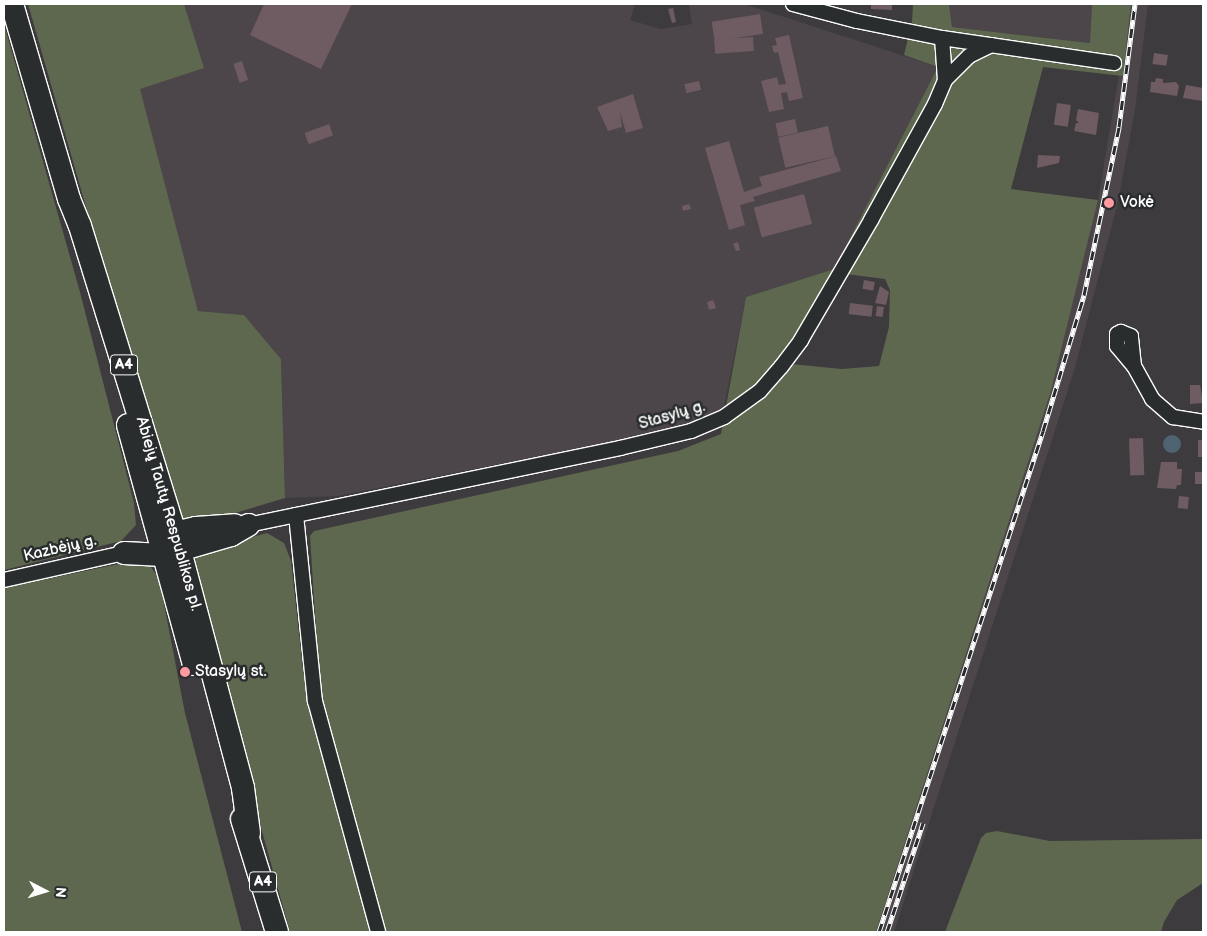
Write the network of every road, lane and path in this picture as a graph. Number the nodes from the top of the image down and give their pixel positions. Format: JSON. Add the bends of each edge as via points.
{"nodes":[{"id":1,"x":12,"y":4,"type":"edge"},
{"id":2,"x":793,"y":4,"type":"edge"},
{"id":3,"x":942,"y":38,"type":"junction"},
{"id":4,"x":992,"y":45,"type":"junction"},
{"id":5,"x":1114,"y":63,"type":"dead end"},
{"id":6,"x":945,"y":80,"type":"junction"},
{"id":7,"x":1134,"y":366,"type":"dead end"},
{"id":8,"x":1203,"y":422,"type":"edge"},
{"id":9,"x":296,"y":516,"type":"junction"},
{"id":10,"x":248,"y":526,"type":"joint"},
{"id":11,"x":169,"y":544,"type":"junction"},
{"id":12,"x":124,"y":552,"type":"joint"},
{"id":13,"x":4,"y":580,"type":"edge"},
{"id":14,"x":277,"y":932,"type":"edge"},
{"id":15,"x":378,"y":932,"type":"edge"}],
"edges":[{"from":1,"to":11,"type":"highway","name":"Abiejų Tautų Respublikos pl.","number":"A4","via":[[69,199],[73,228]]},
{"from":2,"to":3,"type":"street"},
{"from":3,"to":4,"type":"street"},
{"from":3,"to":6,"type":"street","name":"Stasylų g."},
{"from":4,"to":5,"type":"street"},
{"from":4,"to":6,"type":"street","via":[[969,56]]},
{"from":6,"to":9,"type":"street","name":"Stasylų g.","via":[[935,104],[801,340],[760,391],[724,417],[659,439]]},
{"from":7,"to":8,"type":"street","via":[[1143,386],[1162,410],[1181,420]]},
{"from":9,"to":10,"type":"street","name":"Stasylų g."},
{"from":9,"to":15,"type":"street","via":[[315,700]]},
{"from":10,"to":11,"type":"highway"},
{"from":11,"to":12,"type":"highway"},
{"from":11,"to":14,"type":"highway","name":"Abiejų Tautų Respublikos pl.","number":"A4","via":[[243,788],[249,833]]},
{"from":12,"to":13,"type":"street","name":"Kazbėjų g."}]}
